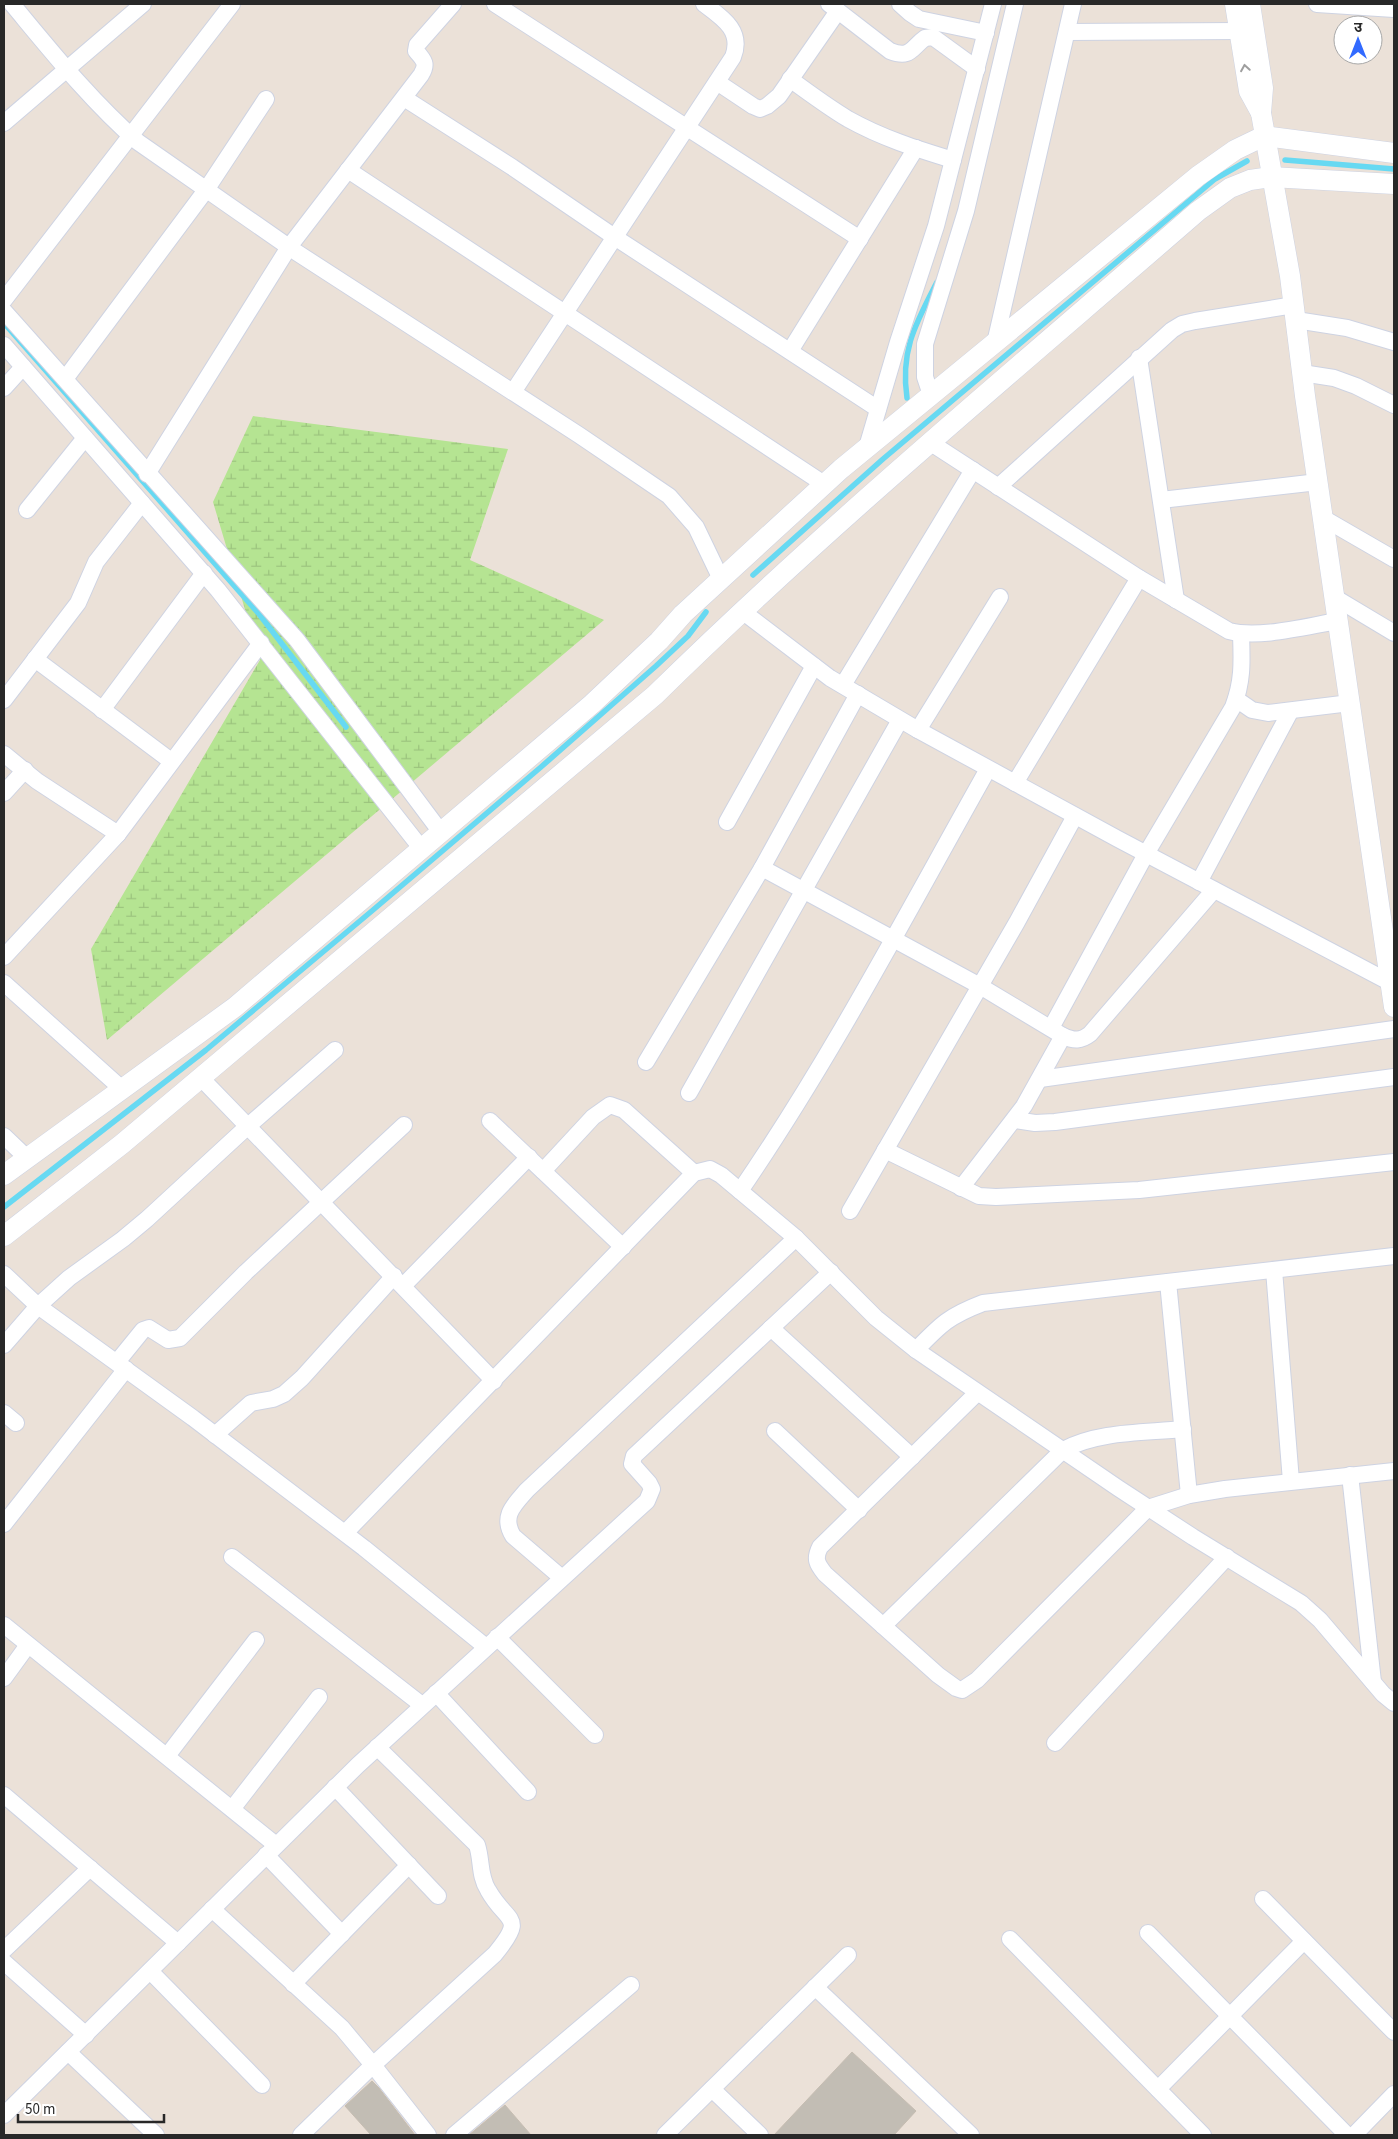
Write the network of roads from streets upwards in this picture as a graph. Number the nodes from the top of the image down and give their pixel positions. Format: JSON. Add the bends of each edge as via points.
{"nodes":[{"id":1,"x":12,"y":4,"type":"edge"},
{"id":2,"x":143,"y":4,"type":"edge"},
{"id":3,"x":232,"y":4,"type":"edge"},
{"id":4,"x":453,"y":4,"type":"edge"},
{"id":5,"x":495,"y":4,"type":"edge"},
{"id":6,"x":704,"y":4,"type":"edge"},
{"id":7,"x":900,"y":4,"type":"edge"},
{"id":8,"x":993,"y":4,"type":"edge"},
{"id":9,"x":1015,"y":4,"type":"edge"},
{"id":10,"x":1073,"y":4,"type":"edge"},
{"id":11,"x":1234,"y":4,"type":"edge"},
{"id":12,"x":1250,"y":4,"type":"edge"},
{"id":13,"x":1316,"y":4,"type":"edge"},
{"id":14,"x":834,"y":7,"type":"edge"},
{"id":15,"x":1394,"y":9,"type":"edge"},
{"id":16,"x":1239,"y":30,"type":"junction"},
{"id":17,"x":1067,"y":32,"type":"junction"},
{"id":18,"x":986,"y":33,"type":"junction"},
{"id":19,"x":65,"y":69,"type":"junction"},
{"id":20,"x":977,"y":69,"type":"junction"},
{"id":21,"x":790,"y":80,"type":"junction"},
{"id":22,"x":717,"y":82,"type":"junction"},
{"id":23,"x":404,"y":98,"type":"junction"},
{"id":24,"x":266,"y":99,"type":"dead end"},
{"id":25,"x":1261,"y":113,"type":"junction"},
{"id":26,"x":4,"y":123,"type":"edge"},
{"id":27,"x":685,"y":128,"type":"junction"},
{"id":28,"x":130,"y":135,"type":"junction"},
{"id":29,"x":1264,"y":136,"type":"junction"},
{"id":30,"x":916,"y":148,"type":"junction"},
{"id":31,"x":1394,"y":153,"type":"edge"},
{"id":32,"x":953,"y":160,"type":"junction"},
{"id":33,"x":348,"y":170,"type":"junction"},
{"id":34,"x":1271,"y":177,"type":"junction"},
{"id":35,"x":1394,"y":184,"type":"edge"},
{"id":36,"x":206,"y":190,"type":"junction"},
{"id":37,"x":616,"y":238,"type":"junction"},
{"id":38,"x":860,"y":238,"type":"junction"},
{"id":39,"x":289,"y":247,"type":"junction"},
{"id":40,"x":4,"y":300,"type":"edge"},
{"id":41,"x":4,"y":311,"type":"edge"},
{"id":42,"x":1295,"y":312,"type":"junction"},
{"id":43,"x":565,"y":314,"type":"junction"},
{"id":44,"x":1394,"y":342,"type":"edge"},
{"id":45,"x":995,"y":343,"type":"junction"},
{"id":46,"x":4,"y":344,"type":"edge"},
{"id":47,"x":790,"y":351,"type":"junction"},
{"id":48,"x":1140,"y":358,"type":"junction"},
{"id":49,"x":23,"y":366,"type":"junction"},
{"id":50,"x":1302,"y":373,"type":"junction"},
{"id":51,"x":64,"y":380,"type":"junction"},
{"id":52,"x":4,"y":388,"type":"edge"},
{"id":53,"x":513,"y":392,"type":"junction"},
{"id":54,"x":931,"y":395,"type":"junction"},
{"id":55,"x":1394,"y":405,"type":"edge"},
{"id":56,"x":878,"y":409,"type":"junction"},
{"id":57,"x":85,"y":438,"type":"junction"},
{"id":58,"x":931,"y":443,"type":"junction"},
{"id":59,"x":867,"y":447,"type":"junction"},
{"id":60,"x":973,"y":470,"type":"junction"},
{"id":61,"x":147,"y":474,"type":"junction"},
{"id":62,"x":1318,"y":482,"type":"junction"},
{"id":63,"x":824,"y":484,"type":"junction"},
{"id":64,"x":998,"y":487,"type":"junction"},
{"id":65,"x":1161,"y":500,"type":"junction"},
{"id":66,"x":142,"y":503,"type":"junction"},
{"id":67,"x":26,"y":510,"type":"dead end"},
{"id":68,"x":1323,"y":518,"type":"junction"},
{"id":69,"x":1394,"y":559,"type":"edge"},
{"id":70,"x":204,"y":573,"type":"junction"},
{"id":71,"x":1140,"y":578,"type":"junction"},
{"id":72,"x":721,"y":579,"type":"junction"},
{"id":73,"x":1000,"y":597,"type":"dead end"},
{"id":74,"x":1334,"y":597,"type":"junction"},
{"id":75,"x":1176,"y":600,"type":"junction"},
{"id":76,"x":742,"y":611,"type":"junction"},
{"id":77,"x":1338,"y":621,"type":"junction"},
{"id":78,"x":1394,"y":633,"type":"edge"},
{"id":79,"x":1241,"y":634,"type":"junction"},
{"id":80,"x":261,"y":643,"type":"junction"},
{"id":81,"x":35,"y":659,"type":"junction"},
{"id":82,"x":814,"y":666,"type":"junction"},
{"id":83,"x":843,"y":685,"type":"junction"},
{"id":84,"x":858,"y":694,"type":"junction"},
{"id":85,"x":1236,"y":699,"type":"junction"},
{"id":86,"x":4,"y":700,"type":"edge"},
{"id":87,"x":1350,"y":703,"type":"junction"},
{"id":88,"x":102,"y":710,"type":"junction"},
{"id":89,"x":1290,"y":712,"type":"junction"},
{"id":90,"x":900,"y":720,"type":"junction"},
{"id":91,"x":918,"y":730,"type":"junction"},
{"id":92,"x":4,"y":754,"type":"edge"},
{"id":93,"x":171,"y":761,"type":"junction"},
{"id":94,"x":988,"y":769,"type":"junction"},
{"id":95,"x":24,"y":770,"type":"junction"},
{"id":96,"x":1015,"y":784,"type":"junction"},
{"id":97,"x":4,"y":793,"type":"edge"},
{"id":98,"x":1075,"y":816,"type":"junction"},
{"id":99,"x":727,"y":822,"type":"dead end"},
{"id":100,"x":118,"y":834,"type":"junction"},
{"id":101,"x":430,"y":840,"type":"junction"},
{"id":102,"x":1146,"y":854,"type":"junction"},
{"id":103,"x":762,"y":868,"type":"junction"},
{"id":104,"x":1207,"y":886,"type":"junction"},
{"id":105,"x":804,"y":891,"type":"junction"},
{"id":106,"x":892,"y":940,"type":"junction"},
{"id":107,"x":4,"y":957,"type":"edge"},
{"id":108,"x":4,"y":983,"type":"edge"},
{"id":109,"x":980,"y":986,"type":"junction"},
{"id":110,"x":1393,"y":997,"type":"edge"},
{"id":111,"x":1394,"y":1030,"type":"edge"},
{"id":112,"x":1057,"y":1032,"type":"junction"},
{"id":113,"x":335,"y":1050,"type":"dead end"},
{"id":114,"x":646,"y":1062,"type":"dead end"},
{"id":115,"x":1394,"y":1077,"type":"edge"},
{"id":116,"x":201,"y":1078,"type":"junction"},
{"id":117,"x":1040,"y":1079,"type":"junction"},
{"id":118,"x":122,"y":1089,"type":"junction"},
{"id":119,"x":689,"y":1093,"type":"dead end"},
{"id":120,"x":1015,"y":1120,"type":"junction"},
{"id":121,"x":490,"y":1121,"type":"dead end"},
{"id":122,"x":404,"y":1125,"type":"dead end"},
{"id":123,"x":248,"y":1126,"type":"junction"},
{"id":124,"x":4,"y":1136,"type":"edge"},
{"id":125,"x":885,"y":1150,"type":"junction"},
{"id":126,"x":529,"y":1157,"type":"junction"},
{"id":127,"x":27,"y":1158,"type":"junction"},
{"id":128,"x":1394,"y":1162,"type":"edge"},
{"id":129,"x":543,"y":1171,"type":"junction"},
{"id":130,"x":694,"y":1172,"type":"junction"},
{"id":131,"x":4,"y":1175,"type":"edge"},
{"id":132,"x":961,"y":1188,"type":"junction"},
{"id":133,"x":740,"y":1191,"type":"junction"},
{"id":134,"x":322,"y":1202,"type":"junction"},
{"id":135,"x":850,"y":1211,"type":"dead end"},
{"id":136,"x":4,"y":1236,"type":"edge"},
{"id":137,"x":796,"y":1238,"type":"junction"},
{"id":138,"x":623,"y":1247,"type":"junction"},
{"id":139,"x":1394,"y":1256,"type":"edge"},
{"id":140,"x":1274,"y":1270,"type":"junction"},
{"id":141,"x":831,"y":1272,"type":"junction"},
{"id":142,"x":4,"y":1274,"type":"edge"},
{"id":143,"x":398,"y":1281,"type":"junction"},
{"id":144,"x":1168,"y":1282,"type":"junction"},
{"id":145,"x":38,"y":1306,"type":"junction"},
{"id":146,"x":771,"y":1328,"type":"junction"},
{"id":147,"x":4,"y":1345,"type":"edge"},
{"id":148,"x":916,"y":1350,"type":"junction"},
{"id":149,"x":121,"y":1365,"type":"junction"},
{"id":150,"x":494,"y":1381,"type":"junction"},
{"id":151,"x":977,"y":1393,"type":"junction"},
{"id":152,"x":1183,"y":1429,"type":"junction"},
{"id":153,"x":775,"y":1431,"type":"dead end"},
{"id":154,"x":216,"y":1435,"type":"junction"},
{"id":155,"x":1063,"y":1450,"type":"junction"},
{"id":156,"x":912,"y":1457,"type":"junction"},
{"id":157,"x":1394,"y":1471,"type":"edge"},
{"id":158,"x":1350,"y":1475,"type":"junction"},
{"id":159,"x":1291,"y":1481,"type":"junction"},
{"id":160,"x":1189,"y":1495,"type":"junction"},
{"id":161,"x":1148,"y":1508,"type":"junction"},
{"id":162,"x":859,"y":1510,"type":"junction"},
{"id":163,"x":4,"y":1524,"type":"edge"},
{"id":164,"x":345,"y":1533,"type":"junction"},
{"id":165,"x":232,"y":1557,"type":"dead end"},
{"id":166,"x":1227,"y":1557,"type":"junction"},
{"id":167,"x":562,"y":1578,"type":"junction"},
{"id":168,"x":4,"y":1625,"type":"edge"},
{"id":169,"x":883,"y":1626,"type":"junction"},
{"id":170,"x":256,"y":1640,"type":"dead end"},
{"id":171,"x":491,"y":1642,"type":"junction"},
{"id":172,"x":28,"y":1644,"type":"junction"},
{"id":173,"x":4,"y":1678,"type":"edge"},
{"id":174,"x":1373,"y":1682,"type":"junction"},
{"id":175,"x":436,"y":1693,"type":"junction"},
{"id":176,"x":320,"y":1697,"type":"dead end"},
{"id":177,"x":1394,"y":1703,"type":"edge"},
{"id":178,"x":422,"y":1705,"type":"junction"},
{"id":179,"x":595,"y":1735,"type":"dead end"},
{"id":180,"x":1055,"y":1743,"type":"dead end"},
{"id":181,"x":377,"y":1747,"type":"junction"},
{"id":182,"x":167,"y":1756,"type":"junction"},
{"id":183,"x":335,"y":1787,"type":"junction"},
{"id":184,"x":528,"y":1792,"type":"dead end"},
{"id":185,"x":7,"y":1803,"type":"edge"},
{"id":186,"x":232,"y":1809,"type":"junction"},
{"id":187,"x":271,"y":1850,"type":"junction"},
{"id":188,"x":409,"y":1865,"type":"junction"},
{"id":189,"x":90,"y":1868,"type":"junction"},
{"id":190,"x":438,"y":1896,"type":"dead end"},
{"id":191,"x":1263,"y":1900,"type":"dead end"},
{"id":192,"x":212,"y":1909,"type":"junction"},
{"id":193,"x":1148,"y":1933,"type":"dead end"},
{"id":194,"x":342,"y":1934,"type":"junction"},
{"id":195,"x":1010,"y":1939,"type":"dead end"},
{"id":196,"x":1304,"y":1941,"type":"junction"},
{"id":197,"x":178,"y":1943,"type":"junction"},
{"id":198,"x":4,"y":1950,"type":"edge"},
{"id":199,"x":848,"y":1955,"type":"dead end"},
{"id":200,"x":4,"y":1962,"type":"edge"},
{"id":201,"x":150,"y":1971,"type":"junction"},
{"id":202,"x":293,"y":1984,"type":"junction"},
{"id":203,"x":631,"y":1985,"type":"dead end"},
{"id":204,"x":815,"y":1987,"type":"junction"},
{"id":205,"x":1231,"y":2017,"type":"junction"},
{"id":206,"x":1394,"y":2032,"type":"edge"},
{"id":207,"x":86,"y":2035,"type":"junction"},
{"id":208,"x":68,"y":2052,"type":"junction"},
{"id":209,"x":373,"y":2065,"type":"junction"},
{"id":210,"x":262,"y":2085,"type":"dead end"},
{"id":211,"x":712,"y":2089,"type":"junction"},
{"id":212,"x":1158,"y":2089,"type":"junction"},
{"id":213,"x":1394,"y":2094,"type":"edge"},
{"id":214,"x":4,"y":2115,"type":"edge"},
{"id":215,"x":156,"y":2135,"type":"edge"},
{"id":216,"x":301,"y":2135,"type":"edge"},
{"id":217,"x":428,"y":2135,"type":"edge"},
{"id":218,"x":454,"y":2135,"type":"edge"},
{"id":219,"x":665,"y":2135,"type":"edge"},
{"id":220,"x":760,"y":2135,"type":"edge"},
{"id":221,"x":971,"y":2135,"type":"edge"},
{"id":222,"x":1203,"y":2135,"type":"edge"},
{"id":223,"x":1346,"y":2135,"type":"edge"},
{"id":224,"x":1354,"y":2135,"type":"edge"}],
"edges":[{"from":1,"to":19,"type":"street"},
{"from":2,"to":19,"type":"street"},
{"from":3,"to":28,"type":"street"},
{"from":4,"to":23,"type":"street","via":[[416,45],[425,68]]},
{"from":5,"to":27,"type":"street"},
{"from":6,"to":22,"type":"street","via":[[731,27],[737,39],[733,57]]},
{"from":7,"to":18,"type":"street","via":[[919,19]]},
{"from":8,"to":18,"type":"street"},
{"from":9,"to":54,"type":"street","via":[[966,211],[925,344],[925,377]]},
{"from":10,"to":17,"type":"street"},
{"from":11,"to":16,"type":"street"},
{"from":12,"to":25,"type":"street","via":[[1263,88]]},
{"from":13,"to":15,"type":"street"},
{"from":14,"to":20,"type":"street","via":[[890,51],[906,54],[915,50],[925,38],[933,37]]},
{"from":14,"to":21,"type":"street"},
{"from":16,"to":17,"type":"street"},
{"from":25,"to":16,"type":"street","one_way":true,"via":[[1249,92]]},
{"from":17,"to":45,"type":"street"},
{"from":18,"to":20,"type":"street"},
{"from":19,"to":26,"type":"street"},
{"from":19,"to":28,"type":"street"},
{"from":20,"to":32,"type":"street"},
{"from":21,"to":22,"type":"street","via":[[779,96],[760,109]]},
{"from":21,"to":30,"type":"street","via":[[847,118],[884,137]]},
{"from":22,"to":27,"type":"street"},
{"from":23,"to":33,"type":"street"},
{"from":23,"to":37,"type":"street"},
{"from":24,"to":36,"type":"street"},
{"from":25,"to":29,"type":"street"},
{"from":27,"to":37,"type":"street"},
{"from":27,"to":38,"type":"street"},
{"from":28,"to":36,"type":"street"},
{"from":28,"to":40,"type":"street"},
{"from":29,"to":31,"type":"street"},
{"from":29,"to":34,"type":"street"},
{"from":29,"to":45,"type":"street","via":[[1235,150],[1198,176]]},
{"from":30,"to":32,"type":"street"},
{"from":30,"to":38,"type":"street"},
{"from":32,"to":56,"type":"street","via":[[936,226]]},
{"from":33,"to":39,"type":"street"},
{"from":33,"to":43,"type":"street"},
{"from":34,"to":35,"type":"street"},
{"from":34,"to":42,"type":"street","via":[[1280,212]]},
{"from":34,"to":58,"type":"street","via":[[1250,180],[1230,188],[1198,211]]},
{"from":36,"to":39,"type":"street"},
{"from":36,"to":51,"type":"street"},
{"from":37,"to":43,"type":"street"},
{"from":37,"to":47,"type":"street"},
{"from":38,"to":47,"type":"street"},
{"from":39,"to":53,"type":"street"},
{"from":39,"to":61,"type":"street"},
{"from":41,"to":51,"type":"street"},
{"from":42,"to":44,"type":"street"},
{"from":42,"to":48,"type":"street","via":[[1182,324]]},
{"from":42,"to":50,"type":"street"},
{"from":43,"to":53,"type":"street"},
{"from":43,"to":63,"type":"street"},
{"from":45,"to":54,"type":"street"},
{"from":46,"to":49,"type":"street"},
{"from":47,"to":56,"type":"street"},
{"from":48,"to":64,"type":"street"},
{"from":48,"to":65,"type":"street"},
{"from":49,"to":52,"type":"street"},
{"from":49,"to":57,"type":"street"},
{"from":50,"to":55,"type":"street","via":[[1334,378]]},
{"from":50,"to":62,"type":"street"},
{"from":51,"to":61,"type":"street"},
{"from":53,"to":72,"type":"street","via":[[669,496],[696,527]]},
{"from":54,"to":59,"type":"street"},
{"from":56,"to":59,"type":"street"},
{"from":57,"to":66,"type":"street"},
{"from":57,"to":67,"type":"street"},
{"from":58,"to":60,"type":"street"},
{"from":58,"to":76,"type":"street"},
{"from":59,"to":63,"type":"street"},
{"from":60,"to":64,"type":"street"},
{"from":60,"to":83,"type":"street"},
{"from":61,"to":101,"type":"street","via":[[297,640]]},
{"from":62,"to":65,"type":"street"},
{"from":62,"to":68,"type":"street"},
{"from":63,"to":72,"type":"street"},
{"from":64,"to":71,"type":"street"},
{"from":65,"to":75,"type":"street"},
{"from":66,"to":70,"type":"street"},
{"from":66,"to":81,"type":"street","via":[[96,562],[78,603]]},
{"from":68,"to":69,"type":"street"},
{"from":68,"to":74,"type":"street"},
{"from":70,"to":80,"type":"street"},
{"from":70,"to":88,"type":"street"},
{"from":71,"to":75,"type":"street"},
{"from":71,"to":96,"type":"street"},
{"from":72,"to":101,"type":"street","via":[[592,704]]},
{"from":73,"to":91,"type":"street"},
{"from":74,"to":77,"type":"street"},
{"from":74,"to":78,"type":"street"},
{"from":75,"to":79,"type":"street","via":[[1229,631]]},
{"from":76,"to":82,"type":"street"},
{"from":76,"to":116,"type":"street","via":[[648,701]]},
{"from":77,"to":79,"type":"street"},
{"from":77,"to":87,"type":"street"},
{"from":79,"to":85,"type":"street","via":[[1242,675]]},
{"from":80,"to":93,"type":"street"},
{"from":80,"to":101,"type":"street"},
{"from":81,"to":86,"type":"street"},
{"from":81,"to":88,"type":"street"},
{"from":82,"to":83,"type":"street"},
{"from":82,"to":99,"type":"street"},
{"from":83,"to":84,"type":"street"},
{"from":84,"to":90,"type":"street"},
{"from":84,"to":103,"type":"street"},
{"from":85,"to":89,"type":"street","via":[[1252,710]]},
{"from":85,"to":102,"type":"street"},
{"from":87,"to":89,"type":"street"},
{"from":87,"to":110,"type":"street"},
{"from":88,"to":93,"type":"street"},
{"from":89,"to":104,"type":"street"},
{"from":90,"to":91,"type":"street"},
{"from":90,"to":105,"type":"street"},
{"from":91,"to":94,"type":"street"},
{"from":92,"to":95,"type":"street"},
{"from":93,"to":100,"type":"street"},
{"from":94,"to":96,"type":"street"},
{"from":94,"to":106,"type":"street"},
{"from":95,"to":97,"type":"street"},
{"from":95,"to":100,"type":"street"},
{"from":96,"to":98,"type":"street"},
{"from":98,"to":102,"type":"street"},
{"from":98,"to":109,"type":"street"},
{"from":100,"to":107,"type":"street"},
{"from":101,"to":118,"type":"street","via":[[235,1007]]},
{"from":102,"to":104,"type":"street"},
{"from":102,"to":112,"type":"street"},
{"from":103,"to":105,"type":"street"},
{"from":103,"to":114,"type":"street"},
{"from":104,"to":110,"type":"street"},
{"from":104,"to":112,"type":"street","via":[[1090,1034],[1078,1040]]},
{"from":105,"to":106,"type":"street"},
{"from":105,"to":119,"type":"street"},
{"from":106,"to":109,"type":"street"},
{"from":106,"to":133,"type":"street","via":[[776,1139]]},
{"from":108,"to":118,"type":"street"},
{"from":109,"to":112,"type":"street"},
{"from":109,"to":125,"type":"street"},
{"from":111,"to":117,"type":"street"},
{"from":112,"to":117,"type":"street"},
{"from":113,"to":123,"type":"street"},
{"from":115,"to":120,"type":"street","via":[[1055,1122]]},
{"from":116,"to":123,"type":"street"},
{"from":116,"to":136,"type":"street"},
{"from":117,"to":120,"type":"street"},
{"from":118,"to":127,"type":"street"},
{"from":120,"to":132,"type":"street"},
{"from":121,"to":126,"type":"street"},
{"from":122,"to":134,"type":"street"},
{"from":123,"to":134,"type":"street"},
{"from":123,"to":145,"type":"street","via":[[146,1220],[69,1278]]},
{"from":124,"to":127,"type":"street"},
{"from":125,"to":132,"type":"street"},
{"from":125,"to":135,"type":"street"},
{"from":126,"to":129,"type":"street"},
{"from":126,"to":143,"type":"street"},
{"from":127,"to":131,"type":"street"},
{"from":128,"to":132,"type":"street","via":[[1139,1190],[1027,1197],[979,1196]]},
{"from":129,"to":130,"type":"street","via":[[593,1117],[610,1106],[624,1110]]},
{"from":129,"to":138,"type":"street"},
{"from":130,"to":133,"type":"street","via":[[710,1169]]},
{"from":130,"to":138,"type":"street"},
{"from":133,"to":137,"type":"street"},
{"from":134,"to":143,"type":"street"},
{"from":134,"to":149,"type":"street","via":[[180,1338],[168,1340],[149,1328],[143,1330]]},
{"from":137,"to":141,"type":"street"},
{"from":137,"to":167,"type":"street","via":[[512,1507],[508,1527],[513,1536]]},
{"from":138,"to":150,"type":"street"},
{"from":139,"to":140,"type":"street"},
{"from":140,"to":144,"type":"street"},
{"from":140,"to":159,"type":"street"},
{"from":141,"to":146,"type":"street"},
{"from":141,"to":148,"type":"street","via":[[876,1318]]},
{"from":142,"to":145,"type":"street"},
{"from":143,"to":150,"type":"street"},
{"from":143,"to":154,"type":"street","via":[[284,1394],[251,1403]]},
{"from":144,"to":148,"type":"street","via":[[983,1303],[942,1323]]},
{"from":144,"to":152,"type":"street"},
{"from":145,"to":147,"type":"street"},
{"from":145,"to":149,"type":"street"},
{"from":146,"to":156,"type":"street"},
{"from":146,"to":167,"type":"street","via":[[634,1456],[632,1464],[652,1489],[648,1501]]},
{"from":148,"to":151,"type":"street"},
{"from":149,"to":154,"type":"street"},
{"from":149,"to":163,"type":"street"},
{"from":150,"to":164,"type":"street"},
{"from":151,"to":155,"type":"street"},
{"from":151,"to":156,"type":"street"},
{"from":152,"to":155,"type":"street","via":[[1088,1440]]},
{"from":152,"to":160,"type":"street"},
{"from":153,"to":162,"type":"street"},
{"from":154,"to":164,"type":"street"},
{"from":155,"to":161,"type":"street"},
{"from":155,"to":169,"type":"street"},
{"from":156,"to":162,"type":"street"},
{"from":157,"to":158,"type":"street"},
{"from":158,"to":159,"type":"street"},
{"from":158,"to":174,"type":"street"},
{"from":159,"to":160,"type":"street"},
{"from":160,"to":161,"type":"street"},
{"from":161,"to":166,"type":"street"},
{"from":161,"to":169,"type":"street","via":[[968,1688],[956,1688],[938,1675]]},
{"from":162,"to":169,"type":"street","via":[[820,1547],[816,1554],[817,1564]]},
{"from":164,"to":171,"type":"street"},
{"from":165,"to":178,"type":"street"},
{"from":166,"to":174,"type":"street","via":[[1301,1603],[1320,1620]]},
{"from":166,"to":180,"type":"street"},
{"from":167,"to":171,"type":"street"},
{"from":168,"to":172,"type":"street"},
{"from":170,"to":182,"type":"street"},
{"from":171,"to":175,"type":"street"},
{"from":171,"to":179,"type":"street"},
{"from":172,"to":173,"type":"street"},
{"from":172,"to":182,"type":"street"},
{"from":174,"to":177,"type":"street"},
{"from":175,"to":178,"type":"street"},
{"from":175,"to":184,"type":"street"},
{"from":176,"to":186,"type":"street"},
{"from":178,"to":181,"type":"street"},
{"from":181,"to":183,"type":"street"},
{"from":181,"to":209,"type":"street","via":[[477,1845],[483,1879],[510,1918],[513,1928],[495,1954]]},
{"from":182,"to":186,"type":"street"},
{"from":183,"to":187,"type":"street"},
{"from":183,"to":188,"type":"street"},
{"from":185,"to":189,"type":"street"},
{"from":186,"to":187,"type":"street"},
{"from":187,"to":192,"type":"street"},
{"from":187,"to":194,"type":"street"},
{"from":188,"to":190,"type":"street"},
{"from":188,"to":194,"type":"street"},
{"from":189,"to":197,"type":"street"},
{"from":189,"to":198,"type":"street"},
{"from":191,"to":196,"type":"street"},
{"from":192,"to":197,"type":"street"},
{"from":192,"to":202,"type":"street"},
{"from":193,"to":205,"type":"street"},
{"from":194,"to":202,"type":"street"},
{"from":195,"to":212,"type":"street"},
{"from":196,"to":205,"type":"street"},
{"from":196,"to":206,"type":"street"},
{"from":197,"to":201,"type":"street"},
{"from":199,"to":204,"type":"street"},
{"from":200,"to":207,"type":"street"},
{"from":201,"to":207,"type":"street"},
{"from":201,"to":210,"type":"street"},
{"from":202,"to":209,"type":"street","via":[[342,2028]]},
{"from":203,"to":218,"type":"street"},
{"from":204,"to":211,"type":"street"},
{"from":204,"to":221,"type":"street"},
{"from":205,"to":212,"type":"street"},
{"from":205,"to":223,"type":"street"},
{"from":207,"to":208,"type":"street"},
{"from":208,"to":214,"type":"street"},
{"from":208,"to":215,"type":"street"},
{"from":209,"to":216,"type":"street"},
{"from":209,"to":217,"type":"street"},
{"from":211,"to":219,"type":"street"},
{"from":211,"to":220,"type":"street"},
{"from":212,"to":222,"type":"street"},
{"from":213,"to":224,"type":"street"}]}
